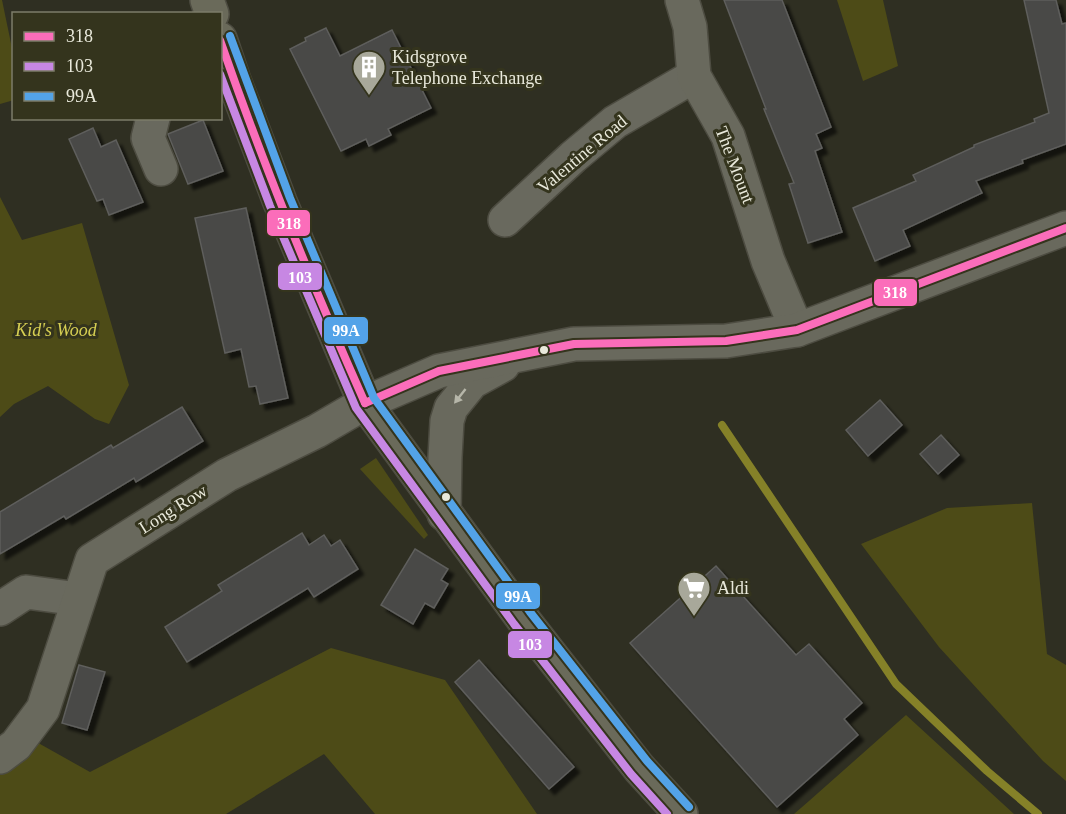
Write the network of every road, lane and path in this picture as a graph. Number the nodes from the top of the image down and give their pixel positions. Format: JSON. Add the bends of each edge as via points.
{"nodes":[{"id":1,"x":682,"y":0,"type":"edge"},
{"id":2,"x":222,"y":51,"type":"edge"},
{"id":3,"x":694,"y":76,"type":"junction"},
{"id":4,"x":227,"y":80,"type":"edge"},
{"id":5,"x":152,"y":120,"type":"edge"},
{"id":6,"x":161,"y":169,"type":"dead end"},
{"id":7,"x":505,"y":220,"type":"dead end"},
{"id":8,"x":1066,"y":228,"type":"edge"},
{"id":9,"x":797,"y":330,"type":"junction"},
{"id":10,"x":525,"y":352,"type":"junction"},
{"id":11,"x":365,"y":403,"type":"junction"},
{"id":12,"x":444,"y":514,"type":"junction"},
{"id":13,"x":78,"y":598,"type":"junction"},
{"id":14,"x":0,"y":609,"type":"edge"},
{"id":15,"x":0,"y":757,"type":"edge"},
{"id":16,"x":681,"y":814,"type":"edge"}],
"edges":[{"from":1,"to":3,"type":"street","name":"The Mount","via":[[690,27]]},
{"from":2,"to":4,"type":"main road"},
{"from":3,"to":7,"type":"street","name":"Valentine Road","via":[[615,122]]},
{"from":3,"to":9,"type":"street","name":"The Mount","via":[[728,136],[768,261]]},
{"from":4,"to":11,"type":"main road"},
{"from":5,"to":6,"type":"street","via":[[148,138]]},
{"from":8,"to":9,"type":"street"},
{"from":9,"to":10,"type":"street","via":[[726,341],[574,344]]},
{"from":10,"to":11,"type":"street","via":[[439,371]]},
{"from":10,"to":12,"type":"street","one_way":true,"via":[[472,382],[451,408],[447,421]]},
{"from":11,"to":12,"type":"main road"},
{"from":11,"to":13,"type":"street","name":"Long Row","via":[[227,475],[92,560]]},
{"from":12,"to":16,"type":"main road","via":[[639,768]]},
{"from":13,"to":14,"type":"street","via":[[27,592]]},
{"from":13,"to":15,"type":"street","name":"Long Row","via":[[43,709],[16,745]]}]}
